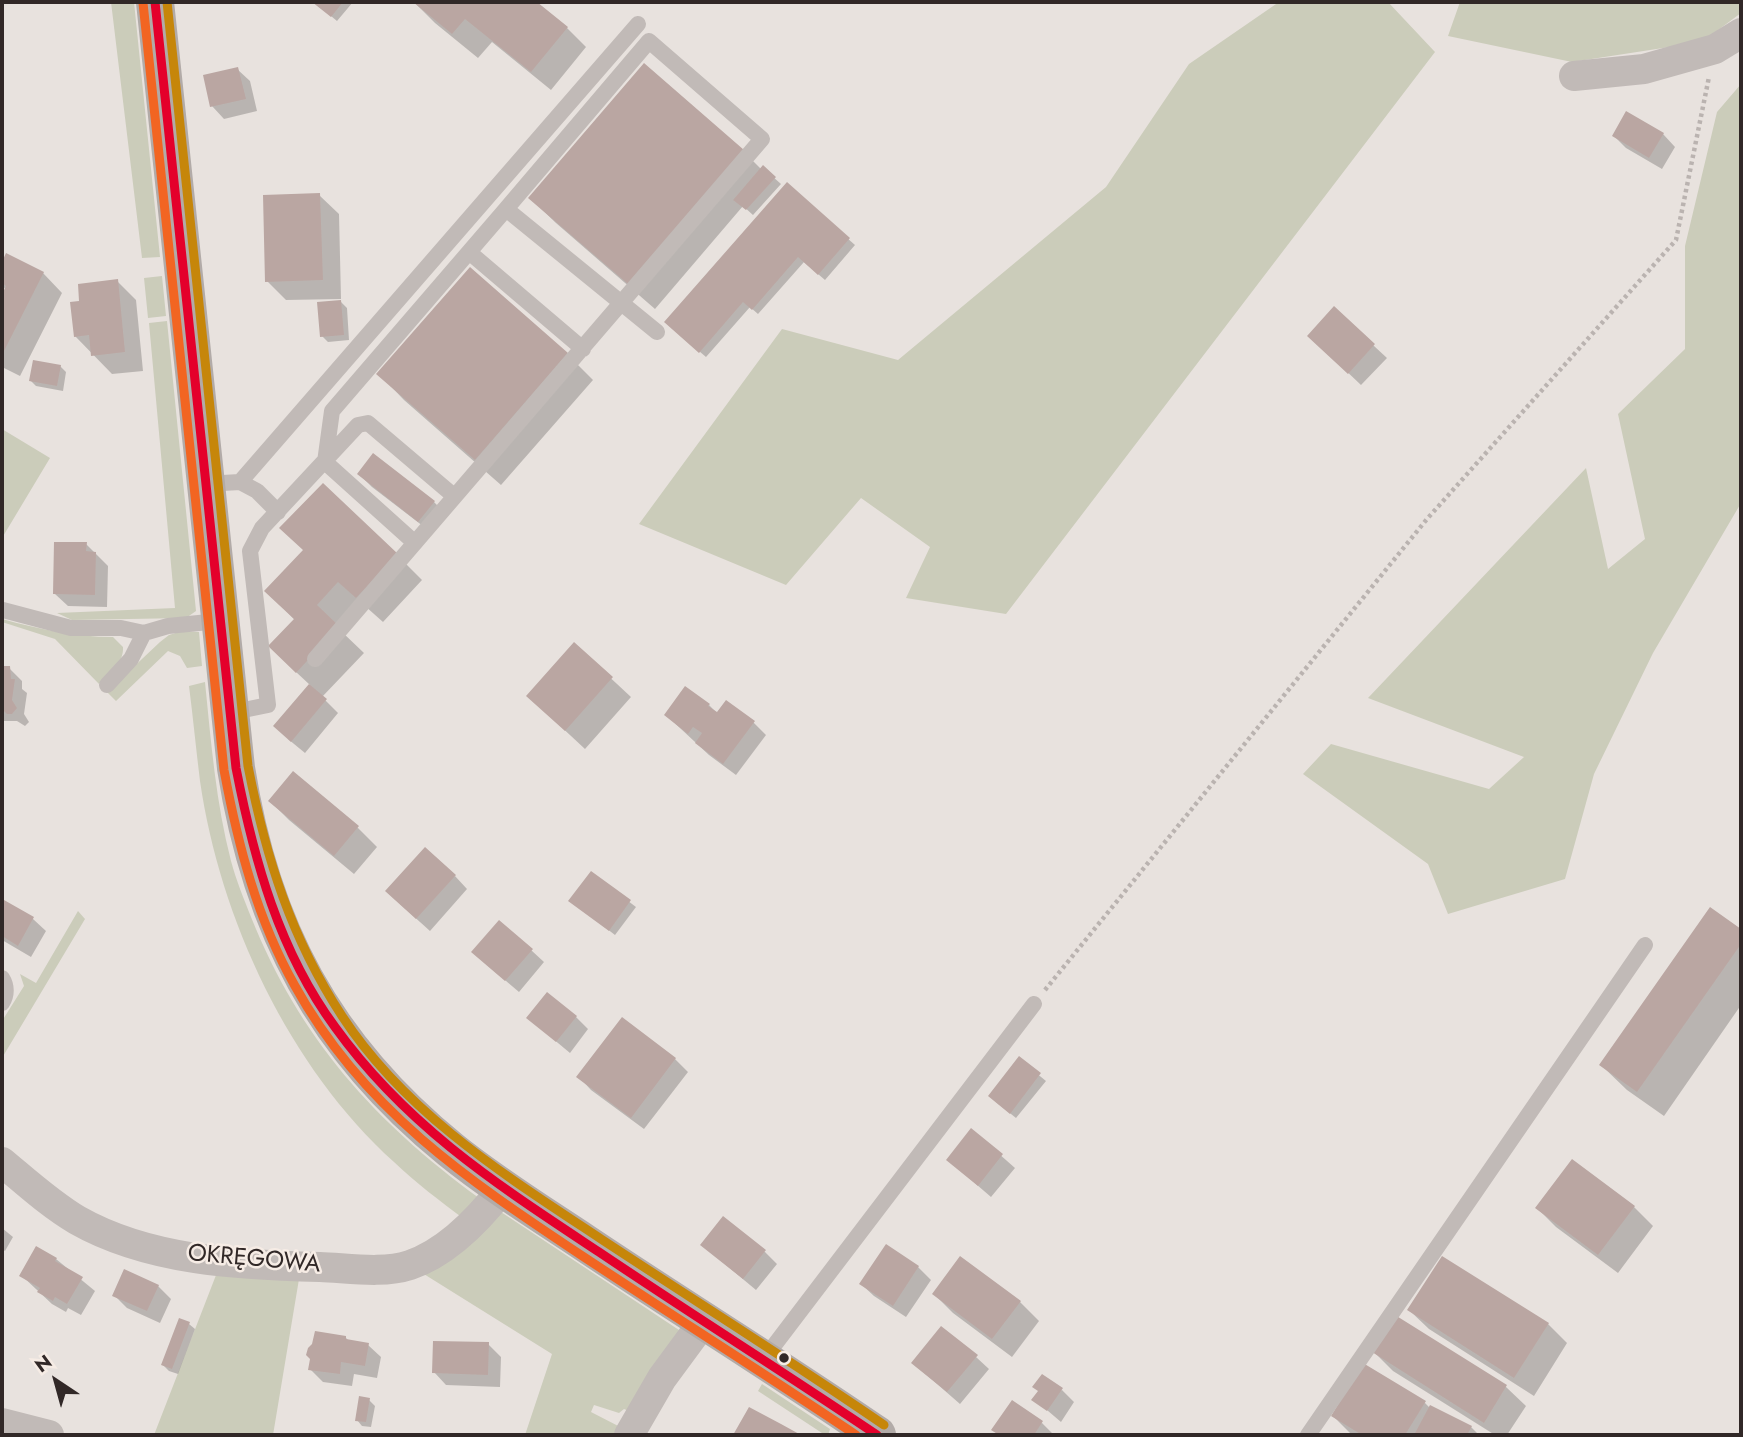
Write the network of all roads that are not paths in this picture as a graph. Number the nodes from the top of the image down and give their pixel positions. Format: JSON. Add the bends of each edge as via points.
{"nodes":[{"id":1,"x":155,"y":2,"type":"edge"},
{"id":2,"x":638,"y":24,"type":"dead end"},
{"id":3,"x":1741,"y":33,"type":"edge"},
{"id":4,"x":1574,"y":76,"type":"dead end"},
{"id":5,"x":506,"y":209,"type":"junction"},
{"id":6,"x":469,"y":252,"type":"junction"},
{"id":7,"x":623,"y":304,"type":"junction"},
{"id":8,"x":657,"y":332,"type":"dead end"},
{"id":9,"x":583,"y":349,"type":"junction"},
{"id":10,"x":324,"y":462,"type":"junction"},
{"id":11,"x":223,"y":483,"type":"junction"},
{"id":12,"x":454,"y":496,"type":"junction"},
{"id":13,"x":278,"y":512,"type":"junction"},
{"id":14,"x":415,"y":543,"type":"junction"},
{"id":15,"x":3,"y":610,"type":"edge"},
{"id":16,"x":219,"y":621,"type":"junction"},
{"id":17,"x":144,"y":633,"type":"junction"},
{"id":18,"x":315,"y":659,"type":"dead end"},
{"id":19,"x":107,"y":685,"type":"dead end"},
{"id":20,"x":229,"y":713,"type":"junction"},
{"id":21,"x":1645,"y":945,"type":"dead end"},
{"id":22,"x":2,"y":978,"type":"edge"},
{"id":23,"x":2,"y":1003,"type":"edge"},
{"id":24,"x":1034,"y":1004,"type":"road end"},
{"id":25,"x":2,"y":1162,"type":"edge"},
{"id":26,"x":503,"y":1188,"type":"junction"},
{"id":27,"x":704,"y":1321,"type":"junction"},
{"id":28,"x":763,"y":1360,"type":"junction"},
{"id":29,"x":2,"y":1423,"type":"edge"},
{"id":30,"x":49,"y":1435,"type":"edge"},
{"id":31,"x":629,"y":1435,"type":"edge"},
{"id":32,"x":877,"y":1435,"type":"edge"},
{"id":33,"x":1308,"y":1435,"type":"edge"}],
"edges":[{"from":1,"to":11,"type":"street"},
{"from":2,"to":11,"type":"lane"},
{"from":3,"to":4,"type":"street","via":[[1715,49],[1644,69]]},
{"from":5,"to":6,"type":"lane"},
{"from":5,"to":7,"type":"lane"},
{"from":5,"to":7,"type":"lane","via":[[649,41],[762,139]]},
{"from":6,"to":9,"type":"lane"},
{"from":6,"to":10,"type":"lane","via":[[331,411]]},
{"from":7,"to":8,"type":"lane"},
{"from":7,"to":9,"type":"lane"},
{"from":9,"to":12,"type":"lane"},
{"from":10,"to":12,"type":"lane","via":[[358,425],[368,423]]},
{"from":10,"to":13,"type":"lane"},
{"from":10,"to":14,"type":"lane"},
{"from":11,"to":13,"type":"lane","via":[[257,491]]},
{"from":11,"to":16,"type":"street"},
{"from":12,"to":14,"type":"lane"},
{"from":13,"to":20,"type":"lane","via":[[262,528],[250,551],[268,705]]},
{"from":14,"to":18,"type":"lane"},
{"from":15,"to":17,"type":"lane","via":[[71,628]]},
{"from":16,"to":17,"type":"lane"},
{"from":16,"to":20,"type":"street"},
{"from":17,"to":19,"type":"lane","via":[[131,659]]},
{"from":20,"to":26,"type":"street","via":[[254,859],[284,940],[310,991],[383,1088],[451,1150]]},
{"from":21,"to":33,"type":"lane"},
{"from":22,"to":23,"type":"lane","via":[[6,987]]},
{"from":24,"to":28,"type":"lane"},
{"from":25,"to":26,"type":"street","name":"OKRĘGOWA","via":[[55,1205],[121,1240],[223,1261],[290,1266],[408,1265],[455,1238]]},
{"from":26,"to":27,"type":"street"},
{"from":27,"to":28,"type":"street"},
{"from":27,"to":31,"type":"street","via":[[662,1378]]},
{"from":28,"to":32,"type":"street"},
{"from":29,"to":30,"type":"street"}]}
